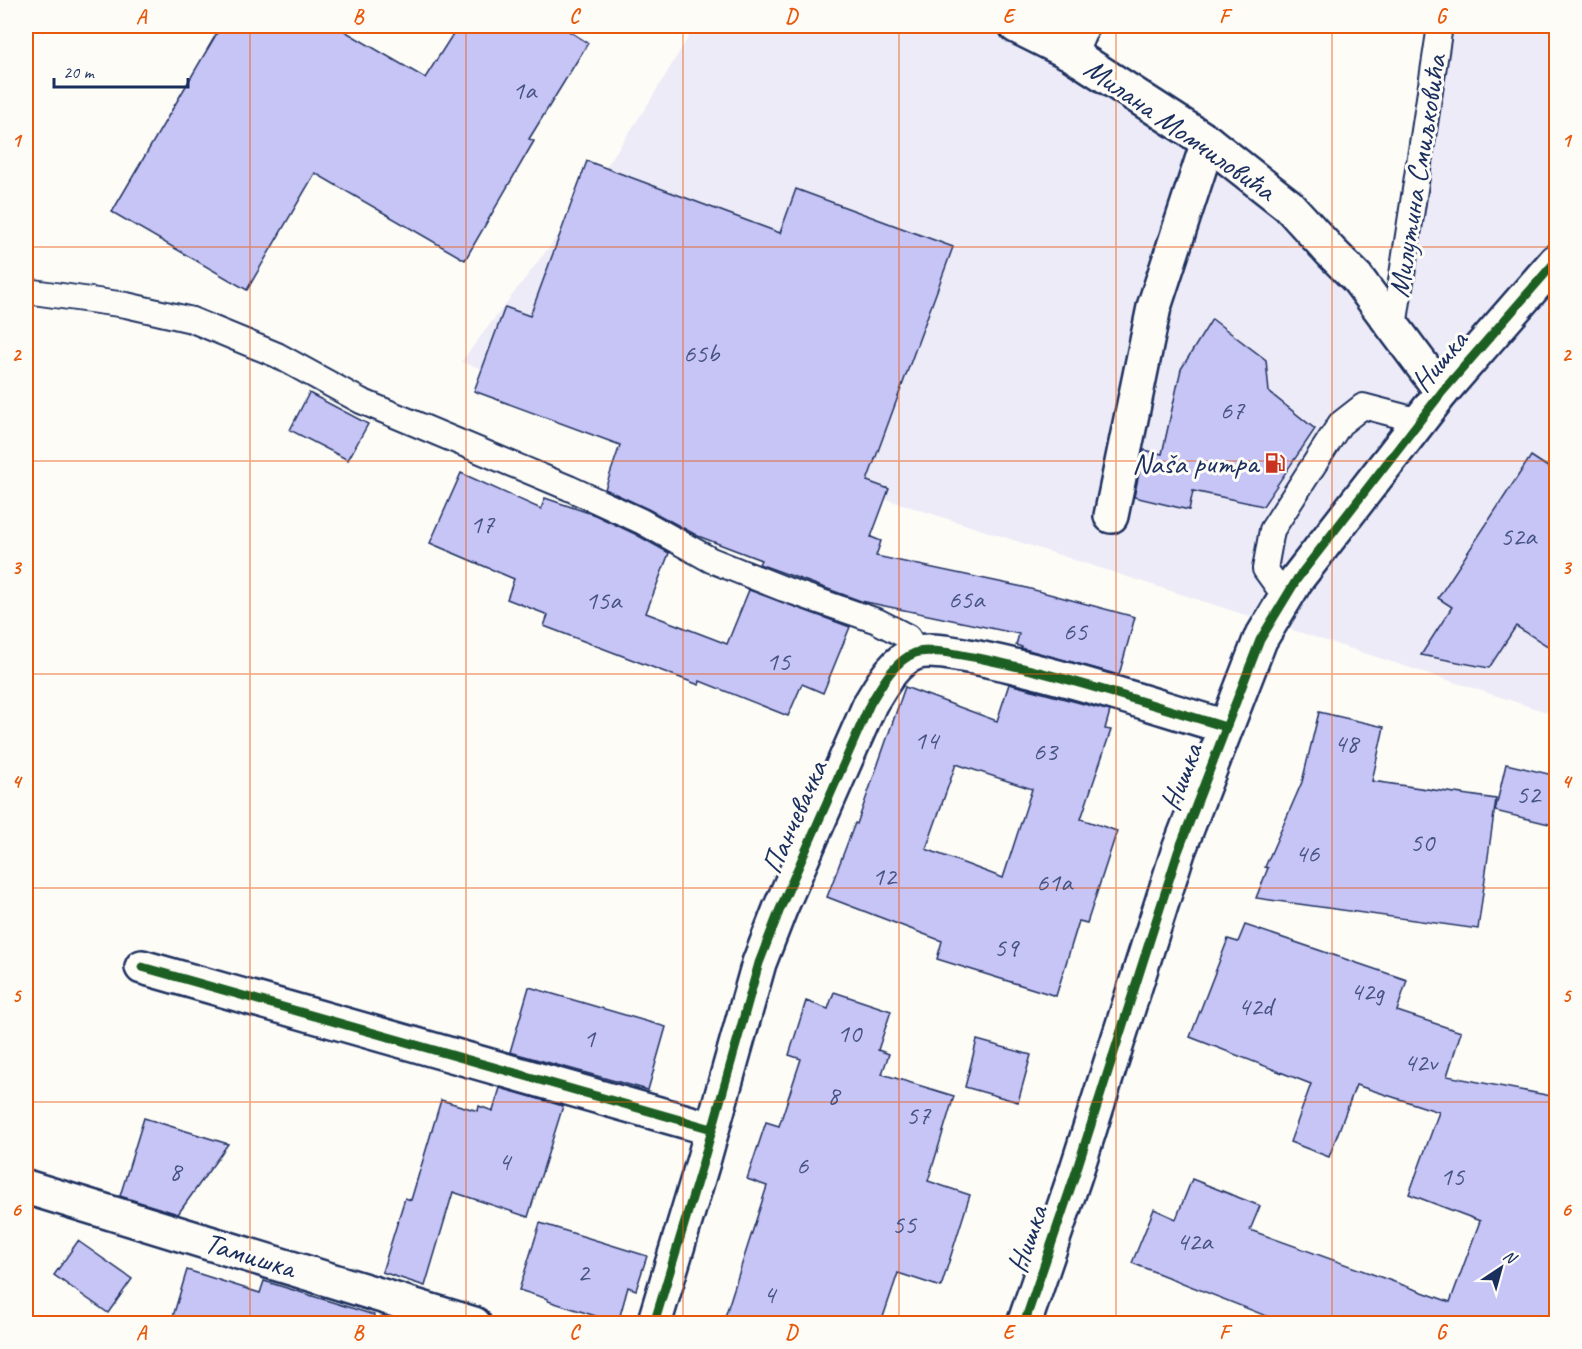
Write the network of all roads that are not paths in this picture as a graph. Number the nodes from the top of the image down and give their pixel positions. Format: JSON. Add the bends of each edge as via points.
{"nodes":[{"id":1,"x":1016,"y":26,"type":"edge"},
{"id":2,"x":1440,"y":26,"type":"edge"},
{"id":3,"x":1076,"y":39,"type":"edge"},
{"id":4,"x":1208,"y":142,"type":"junction"},
{"id":5,"x":1557,"y":261,"type":"edge"},
{"id":6,"x":26,"y":291,"type":"edge"},
{"id":7,"x":1394,"y":327,"type":"junction"},
{"id":8,"x":1442,"y":392,"type":"junction"},
{"id":9,"x":1420,"y":421,"type":"junction"},
{"id":10,"x":1111,"y":516,"type":"dead end"},
{"id":11,"x":1286,"y":598,"type":"junction"},
{"id":12,"x":917,"y":652,"type":"junction"},
{"id":13,"x":1226,"y":727,"type":"junction"},
{"id":14,"x":142,"y":967,"type":"dead end"},
{"id":15,"x":712,"y":1129,"type":"junction"},
{"id":16,"x":26,"y":1187,"type":"edge"},
{"id":17,"x":474,"y":1323,"type":"edge"},
{"id":18,"x":654,"y":1323,"type":"edge"},
{"id":19,"x":1024,"y":1323,"type":"edge"}],
"edges":[{"from":1,"to":3,"type":"street","name":"Милана Момчиловића"},
{"from":2,"to":7,"type":"lane","name":"Милутина Смиљковића"},
{"from":3,"to":4,"type":"street","name":"Милана Момчиловића"},
{"from":4,"to":7,"type":"street","name":"Милана Момчиловића","via":[[1288,205],[1357,278]]},
{"from":4,"to":10,"type":"street","via":[[1154,307]]},
{"from":5,"to":8,"type":"street","name":"Нишка"},
{"from":6,"to":12,"type":"lane","via":[[126,305],[192,320],[277,355],[362,401],[569,488],[711,560],[877,621],[908,637]]},
{"from":7,"to":8,"type":"street","name":"Милана Момчиловића"},
{"from":8,"to":9,"type":"street","name":"Нишка"},
{"from":9,"to":11,"type":"street","name":"Нишка"},
{"from":9,"to":11,"type":"lane","via":[[1363,406],[1340,424],[1272,530],[1265,569]]},
{"from":11,"to":13,"type":"street","name":"Нишка","via":[[1260,640]]},
{"from":12,"to":13,"type":"street","via":[[954,653],[1024,668]]},
{"from":12,"to":15,"type":"street","name":"Панчевачка","via":[[888,676],[870,704],[801,860],[759,963]]},
{"from":13,"to":19,"type":"street","name":"Нишка","via":[[1178,852]]},
{"from":14,"to":15,"type":"street"},
{"from":15,"to":18,"type":"street","name":"Панчевачка"},
{"from":16,"to":17,"type":"street","name":"Тамишка"}]}
